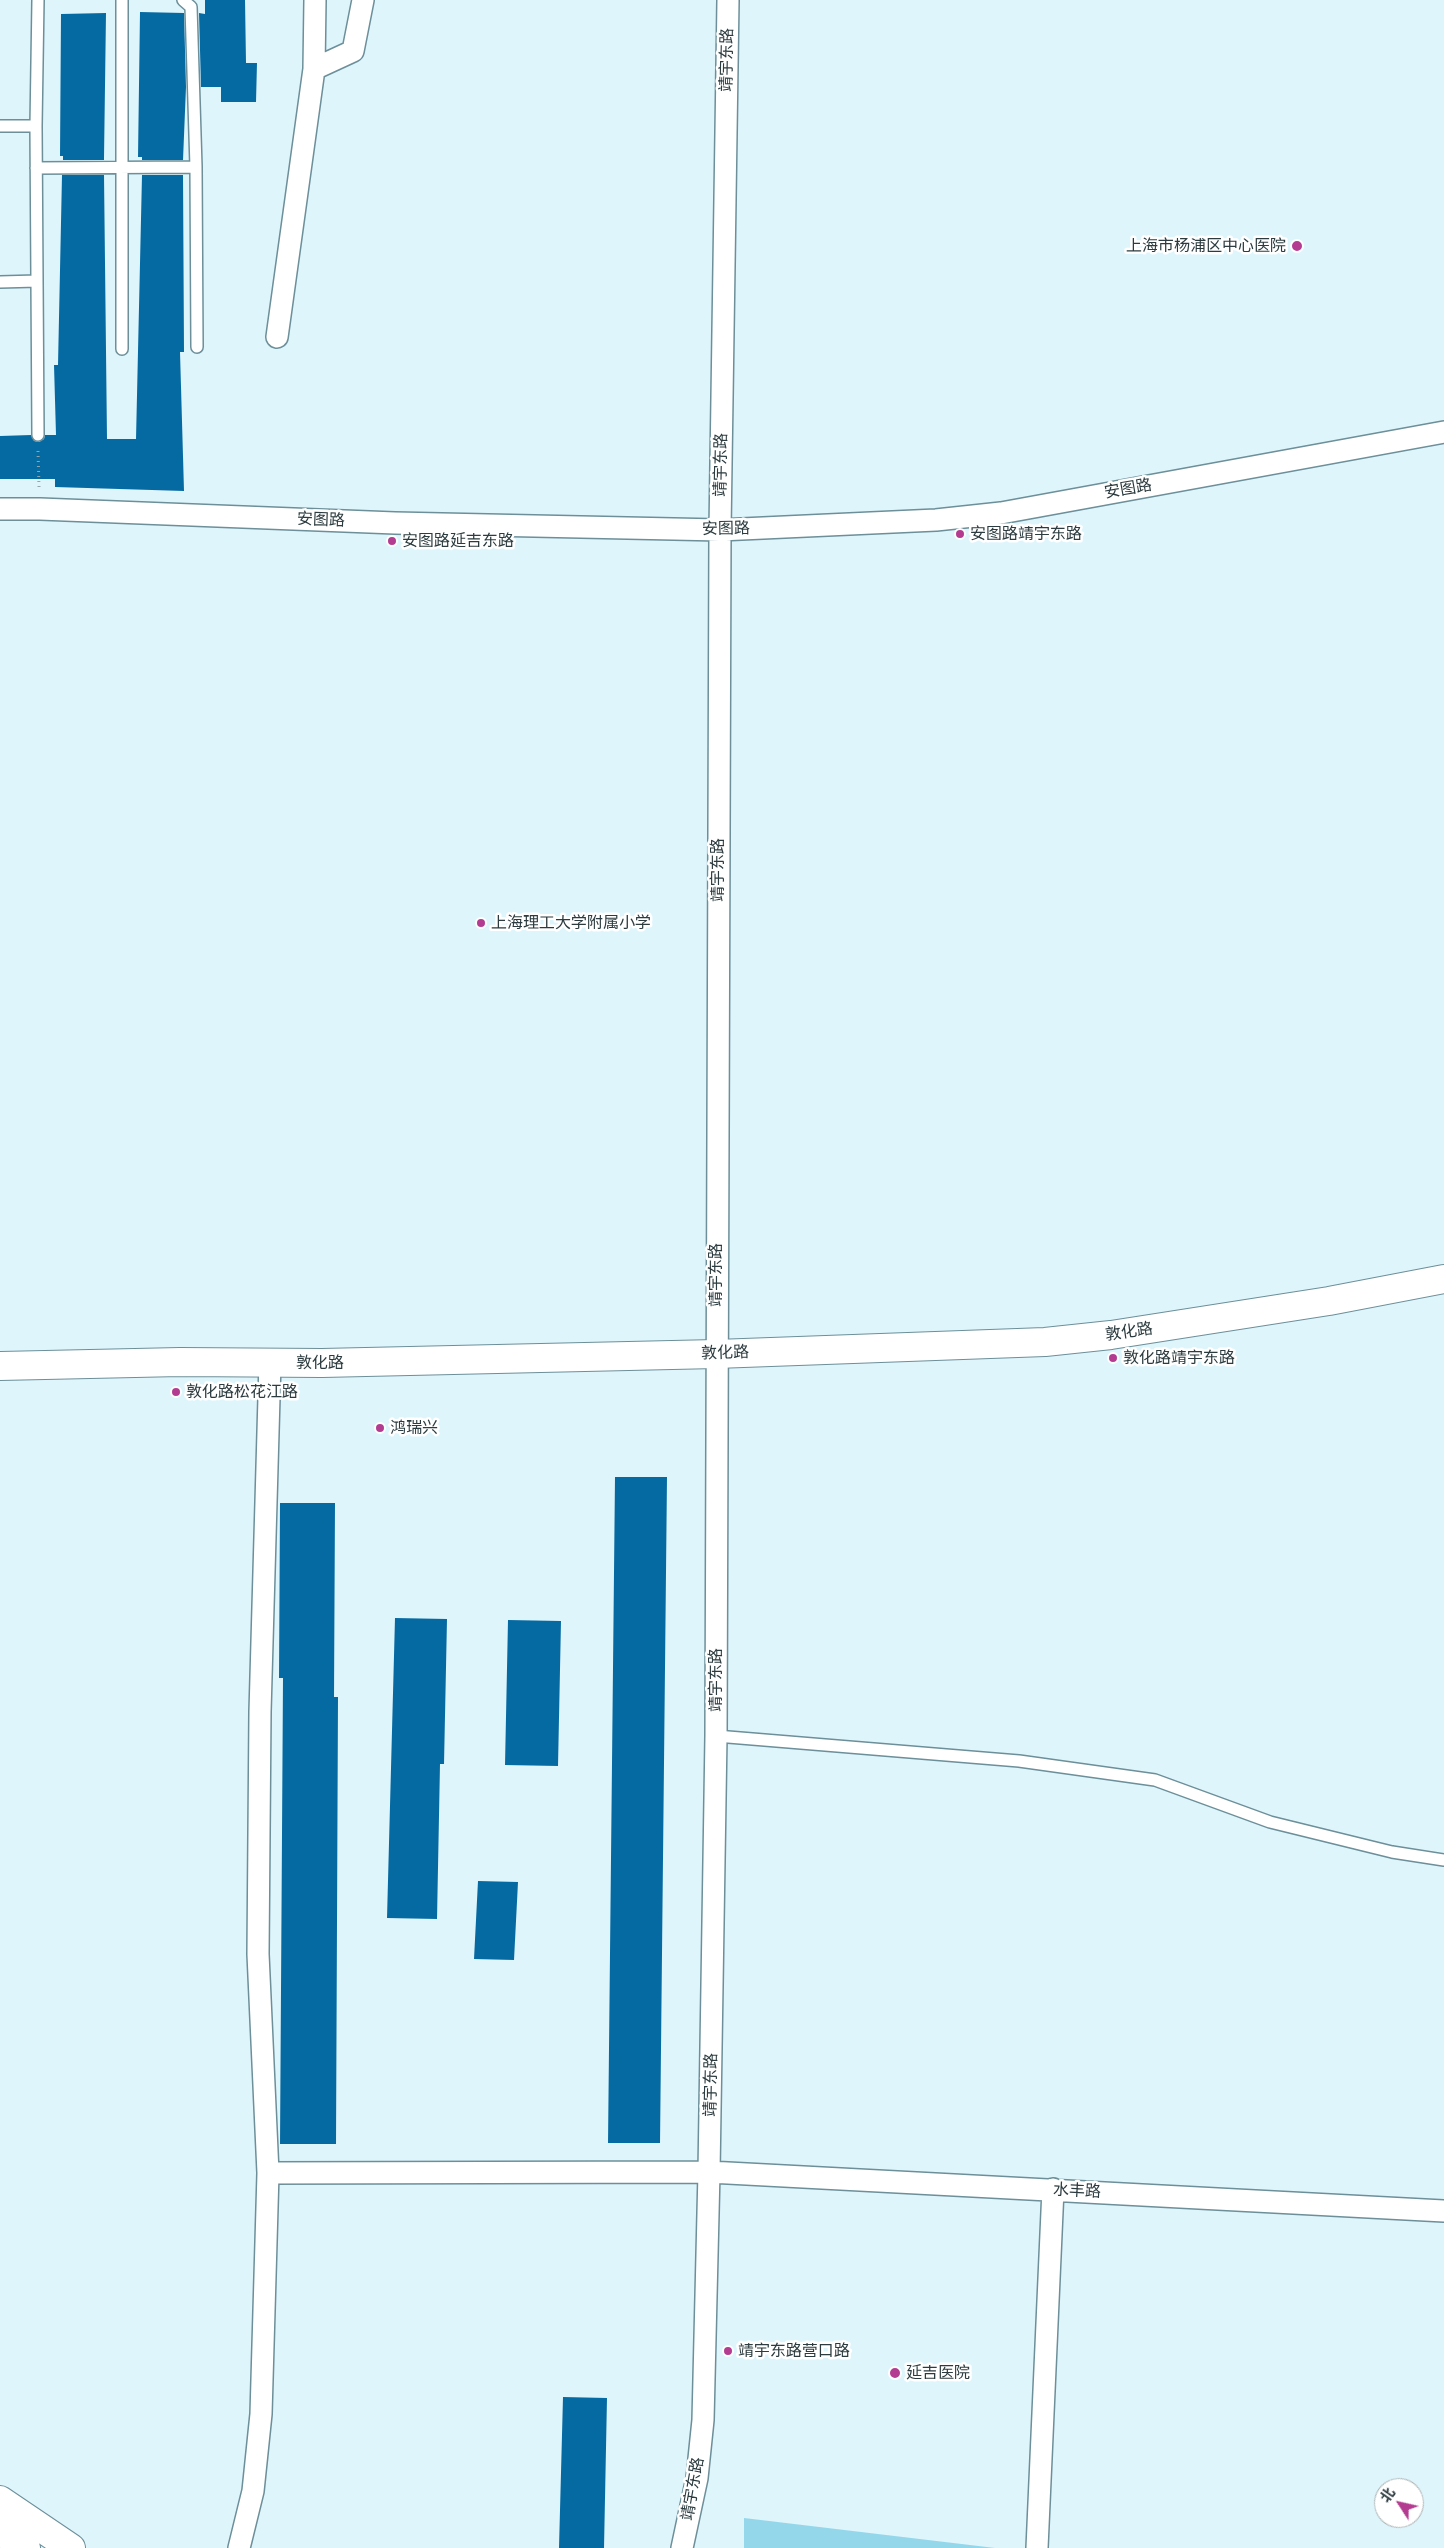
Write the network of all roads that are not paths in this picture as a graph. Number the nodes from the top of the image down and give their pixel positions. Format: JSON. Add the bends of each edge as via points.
{"nodes":[{"id":1,"x":38,"y":0,"type":"edge"},
{"id":2,"x":122,"y":0,"type":"edge"},
{"id":3,"x":183,"y":0,"type":"edge"},
{"id":4,"x":315,"y":0,"type":"edge"},
{"id":5,"x":363,"y":0,"type":"edge"},
{"id":6,"x":728,"y":0,"type":"edge"},
{"id":7,"x":314,"y":69,"type":"junction"},
{"id":8,"x":0,"y":126,"type":"edge"},
{"id":9,"x":36,"y":126,"type":"junction"},
{"id":10,"x":121,"y":167,"type":"junction"},
{"id":11,"x":196,"y":167,"type":"junction"},
{"id":12,"x":36,"y":168,"type":"junction"},
{"id":13,"x":37,"y":281,"type":"junction"},
{"id":14,"x":0,"y":282,"type":"edge"},
{"id":15,"x":277,"y":337,"type":"dead end"},
{"id":16,"x":197,"y":347,"type":"dead end"},
{"id":17,"x":122,"y":349,"type":"dead end"},
{"id":18,"x":1444,"y":432,"type":"edge"},
{"id":19,"x":38,"y":435,"type":"road end"},
{"id":20,"x":0,"y":509,"type":"edge"},
{"id":21,"x":720,"y":530,"type":"junction"},
{"id":22,"x":1444,"y":1279,"type":"edge"},
{"id":23,"x":716,"y":1354,"type":"junction"},
{"id":24,"x":270,"y":1362,"type":"junction"},
{"id":25,"x":0,"y":1366,"type":"edge"},
{"id":26,"x":716,"y":1736,"type":"junction"},
{"id":27,"x":1444,"y":1860,"type":"edge"},
{"id":28,"x":709,"y":2172,"type":"junction"},
{"id":29,"x":268,"y":2174,"type":"junction"},
{"id":30,"x":1053,"y":2189,"type":"junction"},
{"id":31,"x":1444,"y":2211,"type":"edge"},
{"id":32,"x":0,"y":2500,"type":"edge"},
{"id":33,"x":0,"y":2530,"type":"edge"},
{"id":34,"x":26,"y":2548,"type":"edge"},
{"id":35,"x":71,"y":2548,"type":"edge"},
{"id":36,"x":239,"y":2548,"type":"edge"},
{"id":37,"x":682,"y":2548,"type":"edge"},
{"id":38,"x":1037,"y":2548,"type":"edge"}],
"edges":[{"from":1,"to":9,"type":"lane"},
{"from":2,"to":10,"type":"lane"},
{"from":3,"to":11,"type":"lane","via":[[191,7]]},
{"from":4,"to":7,"type":"street"},
{"from":5,"to":7,"type":"street","via":[[352,51]]},
{"from":6,"to":21,"type":"street","name":"靖宇东路"},
{"from":7,"to":15,"type":"street"},
{"from":8,"to":9,"type":"lane"},
{"from":9,"to":12,"type":"lane"},
{"from":10,"to":11,"type":"lane"},
{"from":10,"to":12,"type":"lane"},
{"from":10,"to":17,"type":"lane"},
{"from":11,"to":16,"type":"lane"},
{"from":12,"to":13,"type":"lane"},
{"from":13,"to":14,"type":"lane"},
{"from":13,"to":19,"type":"lane"},
{"from":18,"to":21,"type":"street","name":"安图路","via":[[1001,513],[936,520]]},
{"from":20,"to":21,"type":"street","name":"安图路"},
{"from":21,"to":23,"type":"street","name":"靖宇东路"},
{"from":22,"to":23,"type":"street","name":"敦化路","via":[[1329,1301],[1111,1335],[1045,1342]]},
{"from":23,"to":24,"type":"street","name":"敦化路"},
{"from":23,"to":26,"type":"street","name":"靖宇东路"},
{"from":24,"to":25,"type":"street","name":"敦化路"},
{"from":24,"to":29,"type":"street","via":[[260,1712],[258,1944]]},
{"from":26,"to":27,"type":"lane","via":[[1020,1761],[1155,1780],[1270,1822],[1392,1852]]},
{"from":26,"to":28,"type":"street","name":"靖宇东路"},
{"from":28,"to":29,"type":"street","name":"水丰路"},
{"from":28,"to":30,"type":"street","name":"水丰路"},
{"from":28,"to":37,"type":"street","name":"靖宇东路","via":[[703,2420],[697,2478]]},
{"from":29,"to":36,"type":"street","via":[[261,2414],[253,2491]]},
{"from":30,"to":31,"type":"street","name":"水丰路"},
{"from":30,"to":38,"type":"street"},
{"from":32,"to":35,"type":"street"},
{"from":33,"to":34,"type":"street"}]}
